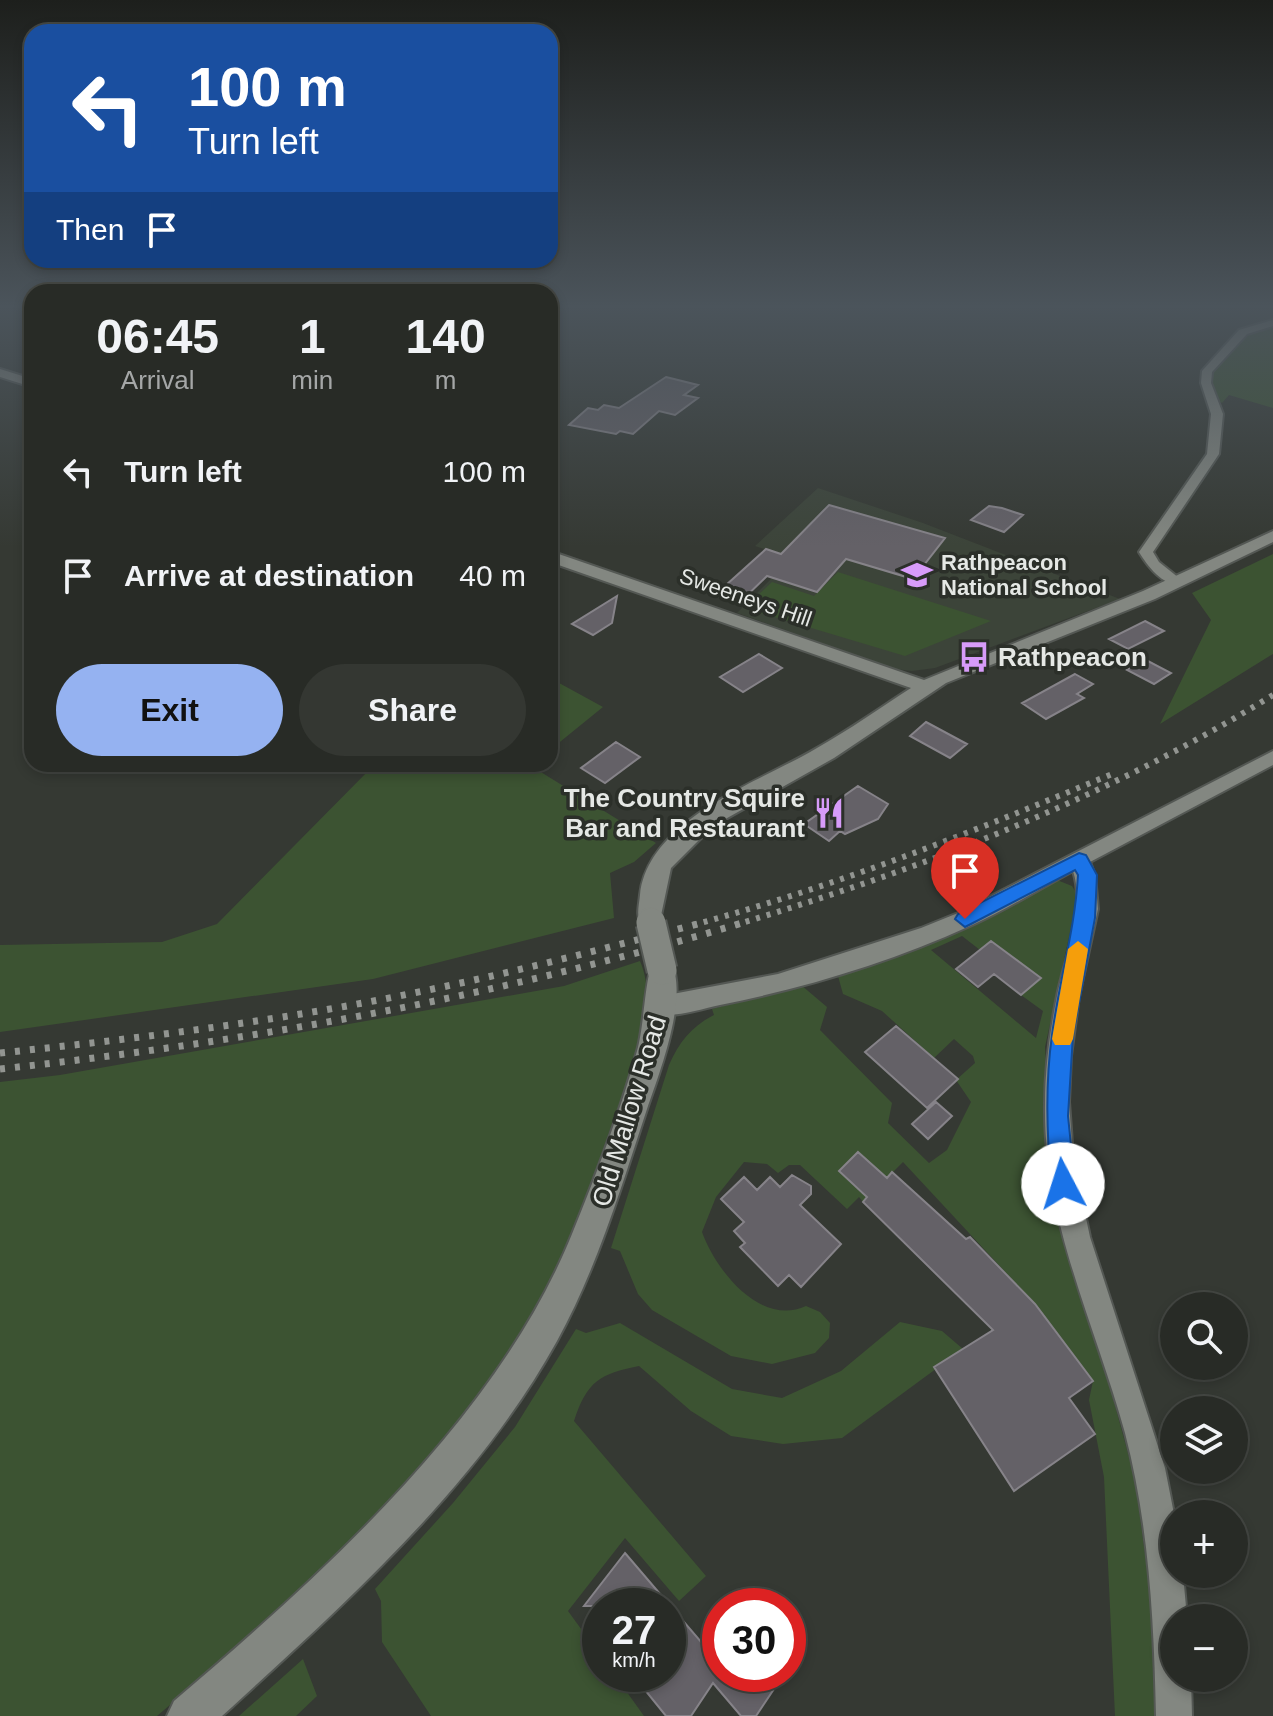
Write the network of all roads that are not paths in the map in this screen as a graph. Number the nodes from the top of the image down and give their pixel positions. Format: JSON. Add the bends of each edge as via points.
{"nodes":[{"id":1,"x":1207,"y":387,"type":"edge"},
{"id":2,"x":1273,"y":536,"type":"edge"},
{"id":3,"x":558,"y":559,"type":"edge"},
{"id":4,"x":1177,"y":582,"type":"junction"},
{"id":5,"x":926,"y":687,"type":"junction"},
{"id":6,"x":1273,"y":757,"type":"edge"},
{"id":7,"x":1079,"y":860,"type":"junction"},
{"id":8,"x":662,"y":988,"type":"junction"},
{"id":9,"x":189,"y":1716,"type":"edge"},
{"id":10,"x":1174,"y":1716,"type":"edge"}],
"edges":[{"from":1,"to":4,"type":"street","via":[[1217,414],[1213,454],[1146,552]]},
{"from":2,"to":4,"type":"street","name":"Old Mallow Road"},
{"from":3,"to":5,"type":"street","name":"Sweeneys Hill"},
{"from":4,"to":5,"type":"street","name":"Old Mallow Road"},
{"from":5,"to":8,"type":"street","name":"Old Mallow Road","bridge":true,"via":[[826,753],[705,820],[677,844],[660,865],[653,886],[650,918]]},
{"from":6,"to":7,"type":"street"},
{"from":7,"to":8,"type":"street","via":[[919,939],[761,988]]},
{"from":7,"to":10,"type":"street","via":[[1089,885],[1063,1035],[1057,1116],[1063,1184],[1141,1435],[1161,1522]]},
{"from":8,"to":9,"type":"street","name":"Old Mallow Road","via":[[644,1075],[573,1275],[496,1406],[347,1569]]}]}
